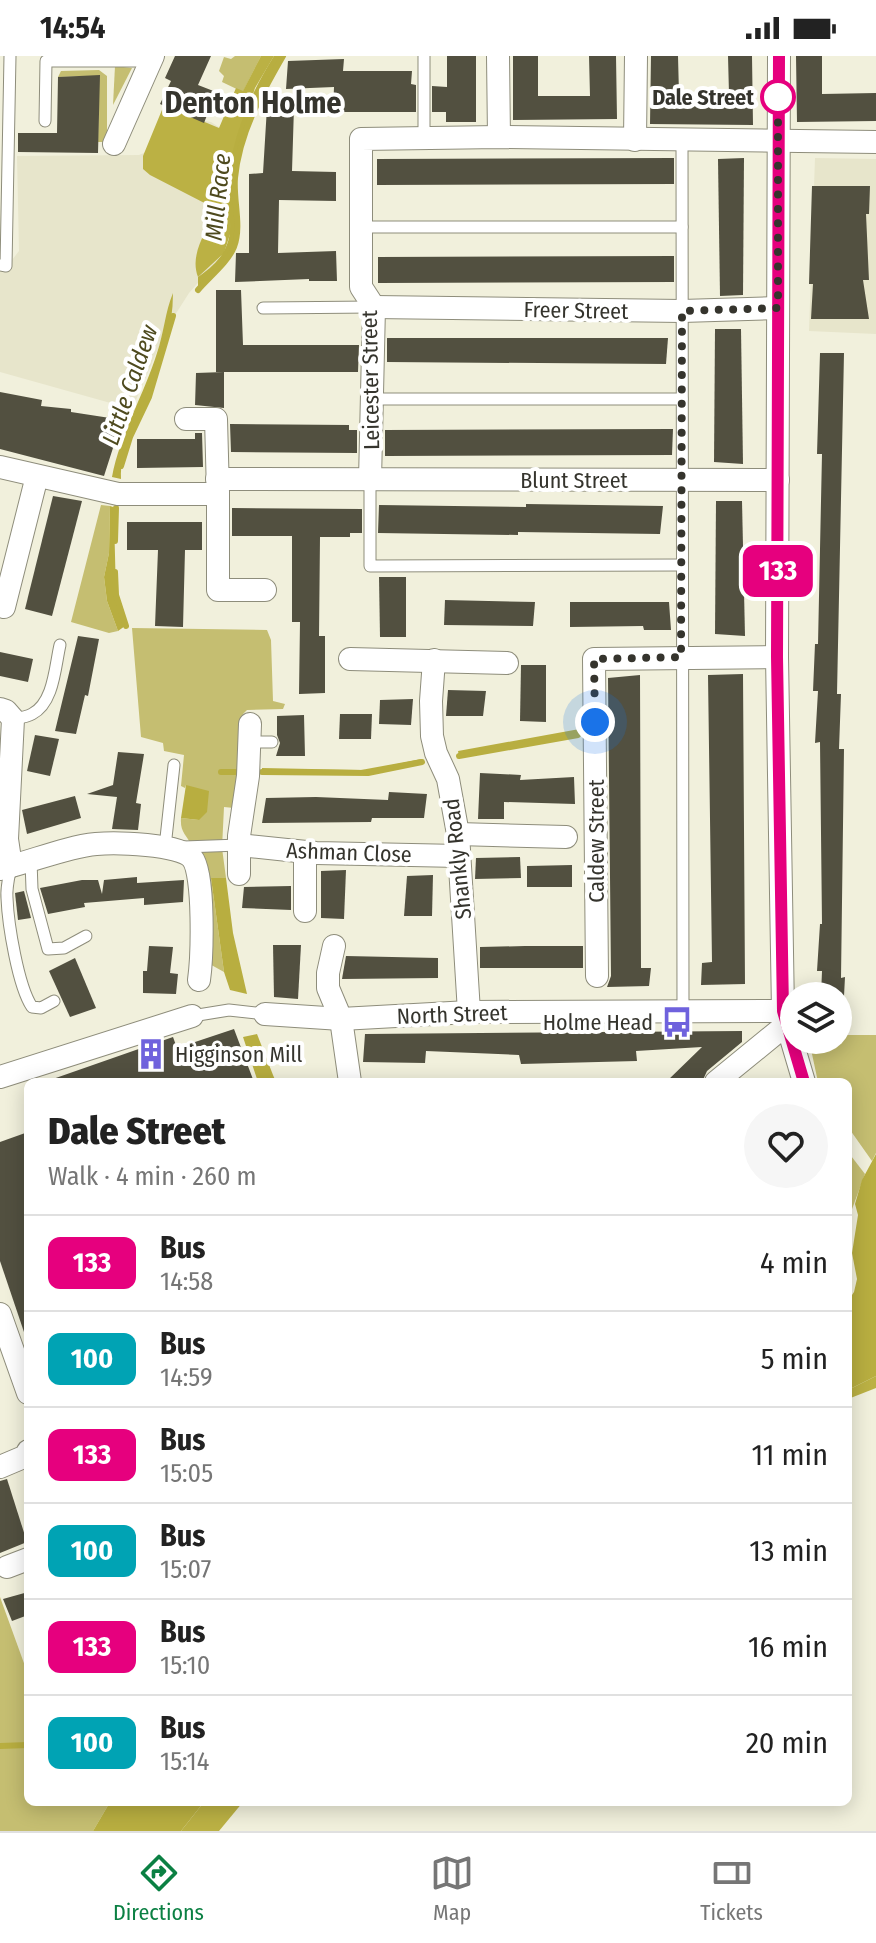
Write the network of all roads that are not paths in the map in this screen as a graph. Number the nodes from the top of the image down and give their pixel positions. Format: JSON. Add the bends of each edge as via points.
{"nodes":[{"id":1,"x":10,"y":56,"type":"edge"},
{"id":2,"x":424,"y":56,"type":"edge"},
{"id":3,"x":498,"y":56,"type":"edge"},
{"id":4,"x":636,"y":56,"type":"edge"},
{"id":5,"x":779,"y":56,"type":"edge"},
{"id":6,"x":152,"y":58,"type":"edge"},
{"id":7,"x":45,"y":121,"type":"dead end"},
{"id":8,"x":424,"y":136,"type":"junction"},
{"id":9,"x":499,"y":137,"type":"junction"},
{"id":10,"x":635,"y":140,"type":"junction"},
{"id":11,"x":682,"y":141,"type":"junction"},
{"id":12,"x":778,"y":141,"type":"junction"},
{"id":13,"x":876,"y":142,"type":"edge"},
{"id":14,"x":114,"y":144,"type":"dead end"},
{"id":15,"x":361,"y":227,"type":"junction"},
{"id":16,"x":682,"y":227,"type":"junction"},
{"id":17,"x":0,"y":265,"type":"edge"},
{"id":18,"x":374,"y":307,"type":"junction"},
{"id":19,"x":263,"y":308,"type":"dead end"},
{"id":20,"x":778,"y":308,"type":"junction"},
{"id":21,"x":682,"y":311,"type":"junction"},
{"id":22,"x":372,"y":399,"type":"junction"},
{"id":23,"x":682,"y":399,"type":"junction"},
{"id":24,"x":186,"y":419,"type":"dead end"},
{"id":25,"x":0,"y":467,"type":"edge"},
{"id":26,"x":37,"y":476,"type":"junction"},
{"id":27,"x":681,"y":479,"type":"junction"},
{"id":28,"x":370,"y":480,"type":"junction"},
{"id":29,"x":778,"y":480,"type":"junction"},
{"id":30,"x":221,"y":484,"type":"junction"},
{"id":31,"x":682,"y":565,"type":"junction"},
{"id":32,"x":265,"y":590,"type":"dead end"},
{"id":33,"x":4,"y":607,"type":"dead end"},
{"id":34,"x":60,"y":645,"type":"dead end"},
{"id":35,"x":681,"y":657,"type":"junction"},
{"id":36,"x":777,"y":657,"type":"junction"},
{"id":37,"x":350,"y":659,"type":"dead end"},
{"id":38,"x":434,"y":660,"type":"junction"},
{"id":39,"x":507,"y":663,"type":"dead end"},
{"id":40,"x":6,"y":714,"type":"edge"},
{"id":41,"x":249,"y":733,"type":"joint"},
{"id":42,"x":272,"y":742,"type":"dead end"},
{"id":43,"x":174,"y":765,"type":"dead end"},
{"id":44,"x":566,"y":837,"type":"dead end"},
{"id":45,"x":239,"y":845,"type":"junction"},
{"id":46,"x":458,"y":845,"type":"junction"},
{"id":47,"x":166,"y":847,"type":"junction"},
{"id":48,"x":305,"y":852,"type":"junction"},
{"id":49,"x":14,"y":865,"type":"edge"},
{"id":50,"x":239,"y":874,"type":"dead end"},
{"id":51,"x":305,"y":911,"type":"dead end"},
{"id":52,"x":86,"y":936,"type":"dead end"},
{"id":53,"x":334,"y":946,"type":"dead end"},
{"id":54,"x":597,"y":976,"type":"dead end"},
{"id":55,"x":199,"y":980,"type":"dead end"},
{"id":56,"x":784,"y":982,"type":"edge"},
{"id":57,"x":54,"y":1001,"type":"dead end"},
{"id":58,"x":683,"y":1011,"type":"junction"},
{"id":59,"x":469,"y":1012,"type":"junction"},
{"id":60,"x":265,"y":1014,"type":"joint"},
{"id":61,"x":192,"y":1016,"type":"joint"},
{"id":62,"x":780,"y":1017,"type":"edge"},
{"id":63,"x":341,"y":1019,"type":"junction"},
{"id":64,"x":780,"y":1022,"type":"edge"},
{"id":65,"x":796,"y":1054,"type":"edge"},
{"id":66,"x":0,"y":1077,"type":"edge"},
{"id":67,"x":349,"y":1078,"type":"edge"},
{"id":68,"x":720,"y":1078,"type":"edge"},
{"id":69,"x":803,"y":1078,"type":"edge"},
{"id":70,"x":0,"y":1314,"type":"edge"},
{"id":71,"x":24,"y":1382,"type":"edge"},
{"id":72,"x":24,"y":1457,"type":"edge"},
{"id":73,"x":0,"y":1467,"type":"edge"}],
"edges":[{"from":1,"to":17,"type":"lane","via":[[6,266]]},
{"from":2,"to":8,"type":"lane"},
{"from":3,"to":9,"type":"street"},
{"from":4,"to":10,"type":"street"},
{"from":5,"to":12,"type":"street"},
{"from":6,"to":7,"type":"lane","via":[[46,61]]},
{"from":6,"to":14,"type":"street"},
{"from":8,"to":9,"type":"street"},
{"from":8,"to":15,"type":"street","name":"Leicester Street","via":[[361,139]]},
{"from":9,"to":10,"type":"street"},
{"from":10,"to":11,"type":"street"},
{"from":11,"to":12,"type":"street"},
{"from":11,"to":16,"type":"lane"},
{"from":12,"to":13,"type":"street"},
{"from":12,"to":20,"type":"street"},
{"from":15,"to":16,"type":"lane"},
{"from":15,"to":18,"type":"street","name":"Leicester Street","via":[[361,287]]},
{"from":16,"to":21,"type":"lane"},
{"from":18,"to":19,"type":"lane"},
{"from":18,"to":21,"type":"street","name":"Freer Street"},
{"from":18,"to":22,"type":"street","name":"Leicester Street"},
{"from":20,"to":21,"type":"street","name":"Freer Street"},
{"from":20,"to":29,"type":"street"},
{"from":21,"to":23,"type":"lane"},
{"from":22,"to":23,"type":"lane"},
{"from":22,"to":28,"type":"street","name":"Leicester Street"},
{"from":23,"to":27,"type":"lane"},
{"from":24,"to":30,"type":"street","via":[[216,419]]},
{"from":25,"to":26,"type":"street","name":"Blunt Street"},
{"from":26,"to":30,"type":"street","name":"Blunt Street","via":[[118,494]]},
{"from":26,"to":33,"type":"street"},
{"from":27,"to":28,"type":"street","name":"Blunt Street"},
{"from":27,"to":29,"type":"street","name":"Blunt Street"},
{"from":27,"to":31,"type":"lane"},
{"from":28,"to":30,"type":"street","name":"Blunt Street"},
{"from":28,"to":31,"type":"lane","via":[[370,566]]},
{"from":29,"to":36,"type":"street"},
{"from":30,"to":32,"type":"street","via":[[218,590]]},
{"from":31,"to":35,"type":"lane"},
{"from":34,"to":40,"type":"lane","via":[[43,704],[32,714]]},
{"from":35,"to":36,"type":"street"},
{"from":35,"to":54,"type":"street","name":"Caldew Street","via":[[594,659]]},
{"from":35,"to":58,"type":"lane"},
{"from":36,"to":56,"type":"street"},
{"from":37,"to":38,"type":"street"},
{"from":38,"to":39,"type":"street"},
{"from":38,"to":46,"type":"street","name":"Shankly Road","via":[[432,736],[448,779]]},
{"from":40,"to":49,"type":"street","via":[[7,839]]},
{"from":41,"to":42,"type":"lane"},
{"from":41,"to":45,"type":"street"},
{"from":43,"to":47,"type":"lane"},
{"from":44,"to":46,"type":"street","name":"Ashman Close"},
{"from":45,"to":47,"type":"lane"},
{"from":45,"to":48,"type":"street","name":"Ashman Close"},
{"from":45,"to":50,"type":"street"},
{"from":46,"to":48,"type":"street","name":"Ashman Close"},
{"from":46,"to":59,"type":"street","name":"Shankly Road"},
{"from":47,"to":49,"type":"street","via":[[95,844]]},
{"from":47,"to":55,"type":"street","via":[[190,855],[196,864]]},
{"from":48,"to":51,"type":"street"},
{"from":49,"to":52,"type":"lane","via":[[32,889],[48,949],[64,948]]},
{"from":49,"to":57,"type":"lane","via":[[7,896],[27,999],[32,1007],[41,1008]]},
{"from":53,"to":63,"type":"street","via":[[328,988]]},
{"from":58,"to":59,"type":"street","name":"North Street"},
{"from":58,"to":62,"type":"street","name":"North Street"},
{"from":59,"to":63,"type":"street","name":"North Street"},
{"from":60,"to":61,"type":"lane","via":[[229,1010]]},
{"from":60,"to":63,"type":"street","name":"North Street"},
{"from":61,"to":66,"type":"street"},
{"from":63,"to":67,"type":"street"},
{"from":64,"to":68,"type":"street"},
{"from":65,"to":69,"type":"street"},
{"from":70,"to":71,"type":"street"},
{"from":72,"to":73,"type":"street"}]}
